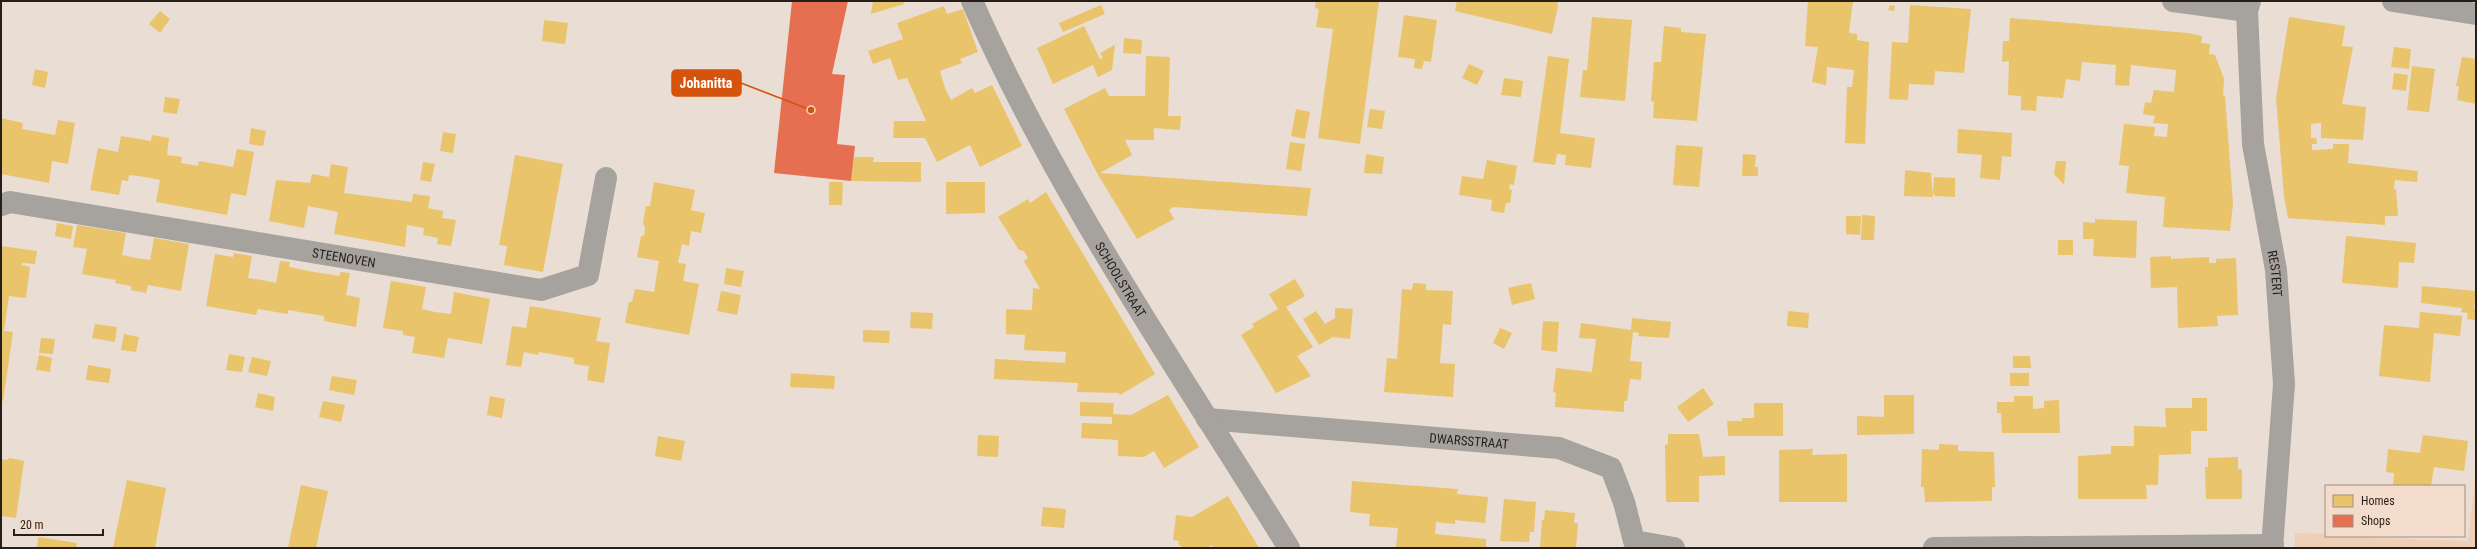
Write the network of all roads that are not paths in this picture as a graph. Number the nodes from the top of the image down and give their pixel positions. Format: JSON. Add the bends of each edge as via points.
{"nodes":[{"id":1,"x":972,"y":1,"type":"edge"},
{"id":2,"x":2173,"y":1,"type":"edge"},
{"id":3,"x":2393,"y":1,"type":"edge"},
{"id":4,"x":2249,"y":6,"type":"edge"},
{"id":5,"x":2476,"y":14,"type":"edge"},
{"id":6,"x":606,"y":178,"type":"dead end"},
{"id":7,"x":1,"y":205,"type":"edge"},
{"id":8,"x":1207,"y":419,"type":"junction"},
{"id":9,"x":2272,"y":546,"type":"edge"},
{"id":10,"x":1289,"y":548,"type":"edge"},
{"id":11,"x":1674,"y":548,"type":"edge"},
{"id":12,"x":1934,"y":548,"type":"edge"}],
"edges":[{"from":1,"to":8,"type":"street","name":"SCHOOLSTRAAT","via":[[1001,67],[1062,182]]},
{"from":2,"to":4,"type":"street"},
{"from":3,"to":5,"type":"street"},
{"from":4,"to":9,"type":"street","name":"RESTERT","via":[[2253,144],[2276,270],[2284,384]]},
{"from":6,"to":7,"type":"street","name":"STEENOVEN","via":[[588,276],[541,290],[10,202]]},
{"from":8,"to":10,"type":"street","name":"SCHOOLSTRAAT"},
{"from":8,"to":11,"type":"street","name":"DWARSSTRAAT","via":[[1559,448],[1611,468],[1624,502],[1634,541]]},
{"from":9,"to":12,"type":"street"}]}
